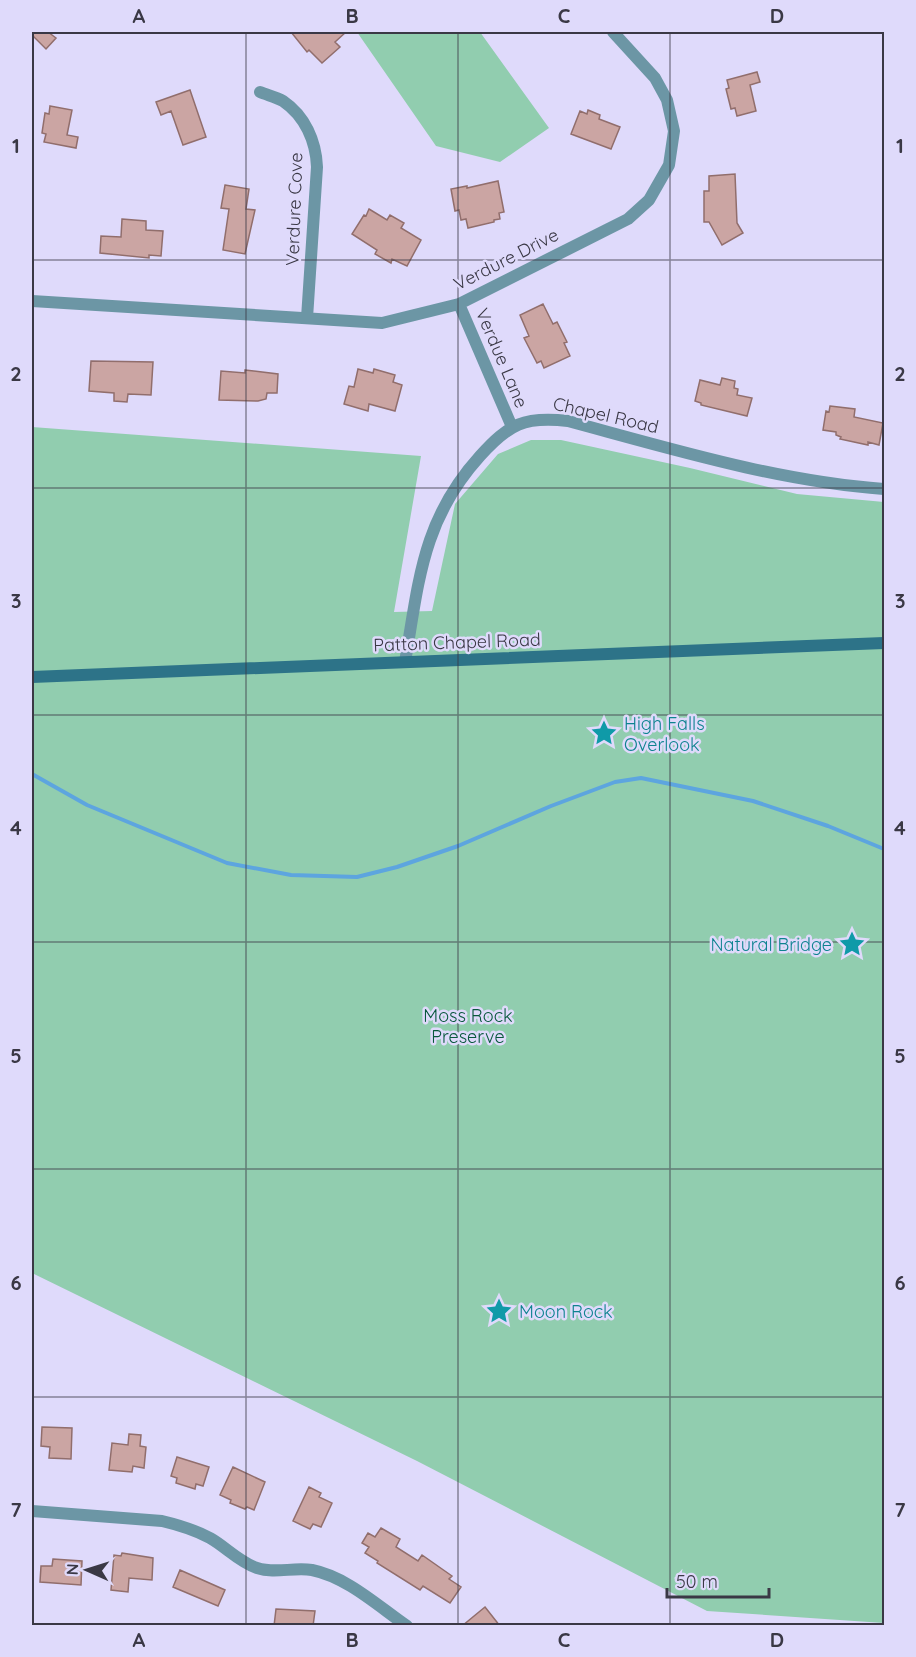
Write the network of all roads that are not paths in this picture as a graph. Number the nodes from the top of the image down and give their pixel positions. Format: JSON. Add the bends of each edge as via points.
{"nodes":[{"id":1,"x":614,"y":32,"type":"edge"},
{"id":2,"x":260,"y":93,"type":"dead end"},
{"id":3,"x":32,"y":301,"type":"edge"},
{"id":4,"x":459,"y":304,"type":"junction"},
{"id":5,"x":307,"y":318,"type":"junction"},
{"id":6,"x":512,"y":427,"type":"junction"},
{"id":7,"x":885,"y":489,"type":"edge"},
{"id":8,"x":885,"y":643,"type":"edge"},
{"id":9,"x":405,"y":662,"type":"junction"},
{"id":10,"x":32,"y":677,"type":"edge"},
{"id":11,"x":32,"y":1510,"type":"edge"},
{"id":12,"x":407,"y":1626,"type":"edge"}],
"edges":[{"from":1,"to":4,"type":"street","name":"Verdure Drive","via":[[655,78],[667,100],[674,130],[669,165],[649,200],[628,219]]},
{"from":2,"to":5,"type":"street","name":"Verdure Cove","via":[[282,100],[300,117],[316,150]]},
{"from":3,"to":5,"type":"street","name":"Verdure Drive"},
{"from":4,"to":5,"type":"street","name":"Verdure Drive","via":[[382,323]]},
{"from":4,"to":6,"type":"street","name":"Verdue Lane"},
{"from":6,"to":7,"type":"street","name":"Chapel Road","via":[[528,420],[568,422],[757,470]]},
{"from":6,"to":9,"type":"street","name":"Chapel Road","via":[[468,469],[436,521],[421,570]]},
{"from":8,"to":9,"type":"street","name":"Patton Chapel Road"},
{"from":9,"to":10,"type":"street","name":"Patton Chapel Road"},
{"from":11,"to":12,"type":"street","via":[[177,1525],[210,1538],[257,1568],[303,1569],[345,1583]]}]}
